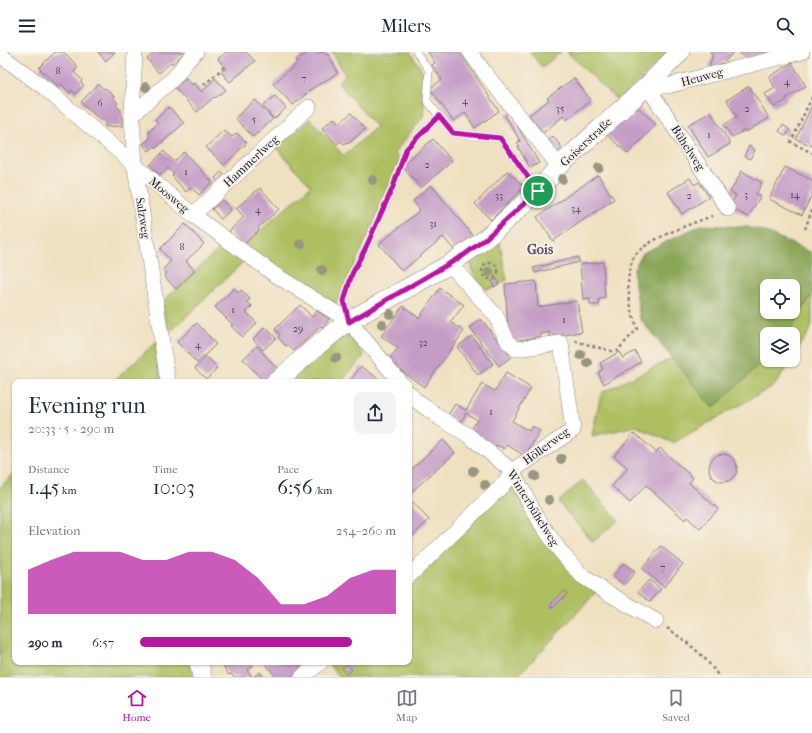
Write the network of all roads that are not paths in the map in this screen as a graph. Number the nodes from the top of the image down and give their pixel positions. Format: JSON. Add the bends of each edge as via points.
{"nodes":[{"id":1,"x":136,"y":52,"type":"edge"},
{"id":2,"x":196,"y":52,"type":"edge"},
{"id":3,"x":416,"y":52,"type":"edge"},
{"id":4,"x":470,"y":52,"type":"edge"},
{"id":5,"x":680,"y":52,"type":"edge"},
{"id":6,"x":802,"y":52,"type":"edge"},
{"id":7,"x":0,"y":55,"type":"edge"},
{"id":8,"x":647,"y":86,"type":"junction"},
{"id":9,"x":309,"y":106,"type":"dead end"},
{"id":10,"x":132,"y":115,"type":"junction"},
{"id":11,"x":439,"y":116,"type":"junction"},
{"id":12,"x":560,"y":166,"type":"junction"},
{"id":13,"x":135,"y":167,"type":"junction"},
{"id":14,"x":538,"y":191,"type":"junction"},
{"id":15,"x":728,"y":209,"type":"road end"},
{"id":16,"x":193,"y":215,"type":"junction"},
{"id":17,"x":450,"y":264,"type":"junction"},
{"id":18,"x":349,"y":322,"type":"junction"},
{"id":19,"x":168,"y":379,"type":"edge"},
{"id":20,"x":279,"y":379,"type":"edge"},
{"id":21,"x":397,"y":379,"type":"edge"},
{"id":22,"x":412,"y":397,"type":"edge"},
{"id":23,"x":512,"y":471,"type":"junction"},
{"id":24,"x":412,"y":573,"type":"edge"},
{"id":25,"x":656,"y":621,"type":"road end"},
{"id":26,"x":200,"y":665,"type":"edge"},
{"id":27,"x":317,"y":665,"type":"edge"},
{"id":28,"x":202,"y":677,"type":"edge"},
{"id":29,"x":302,"y":677,"type":"edge"}],
"edges":[{"from":1,"to":10,"type":"street","name":"Salzweg"},
{"from":2,"to":10,"type":"street","via":[[174,78]]},
{"from":3,"to":11,"type":"lane","via":[[429,70],[427,101]]},
{"from":4,"to":12,"type":"street"},
{"from":5,"to":8,"type":"street","name":"Goiserstraße"},
{"from":6,"to":8,"type":"street","name":"Heuweg","via":[[667,86]]},
{"from":7,"to":13,"type":"street","name":"Moosweg","via":[[46,90]]},
{"from":8,"to":12,"type":"street","name":"Goiserstraße"},
{"from":8,"to":15,"type":"street","name":"Bühelweg"},
{"from":9,"to":16,"type":"street","name":"Hammerlweg"},
{"from":10,"to":13,"type":"street","name":"Salzweg"},
{"from":11,"to":14,"type":"lane","via":[[453,133],[500,138]]},
{"from":11,"to":18,"type":"lane","via":[[406,149],[393,187],[352,274],[344,301]]},
{"from":12,"to":14,"type":"street","name":"Goiserstraße"},
{"from":13,"to":16,"type":"street","name":"Moosweg"},
{"from":13,"to":19,"type":"street","name":"Salzweg"},
{"from":14,"to":17,"type":"street","name":"Goiserstraße","via":[[484,240]]},
{"from":16,"to":18,"type":"street","name":"Moosweg","via":[[274,274]]},
{"from":17,"to":18,"type":"street","name":"Goiserstraße"},
{"from":17,"to":23,"type":"street","name":"Höllerweg","via":[[496,316],[508,342],[516,349],[561,343],[573,430]]},
{"from":18,"to":20,"type":"street","name":"Goiserstraße"},
{"from":18,"to":21,"type":"street"},
{"from":22,"to":23,"type":"street","name":"Winterbühelweg","via":[[468,435]]},
{"from":23,"to":24,"type":"street","name":"Höllerweg","via":[[503,485]]},
{"from":23,"to":25,"type":"street","name":"Winterbühelweg","via":[[540,522],[560,551],[582,576]]},
{"from":26,"to":28,"type":"street"},
{"from":27,"to":29,"type":"street"}]}
